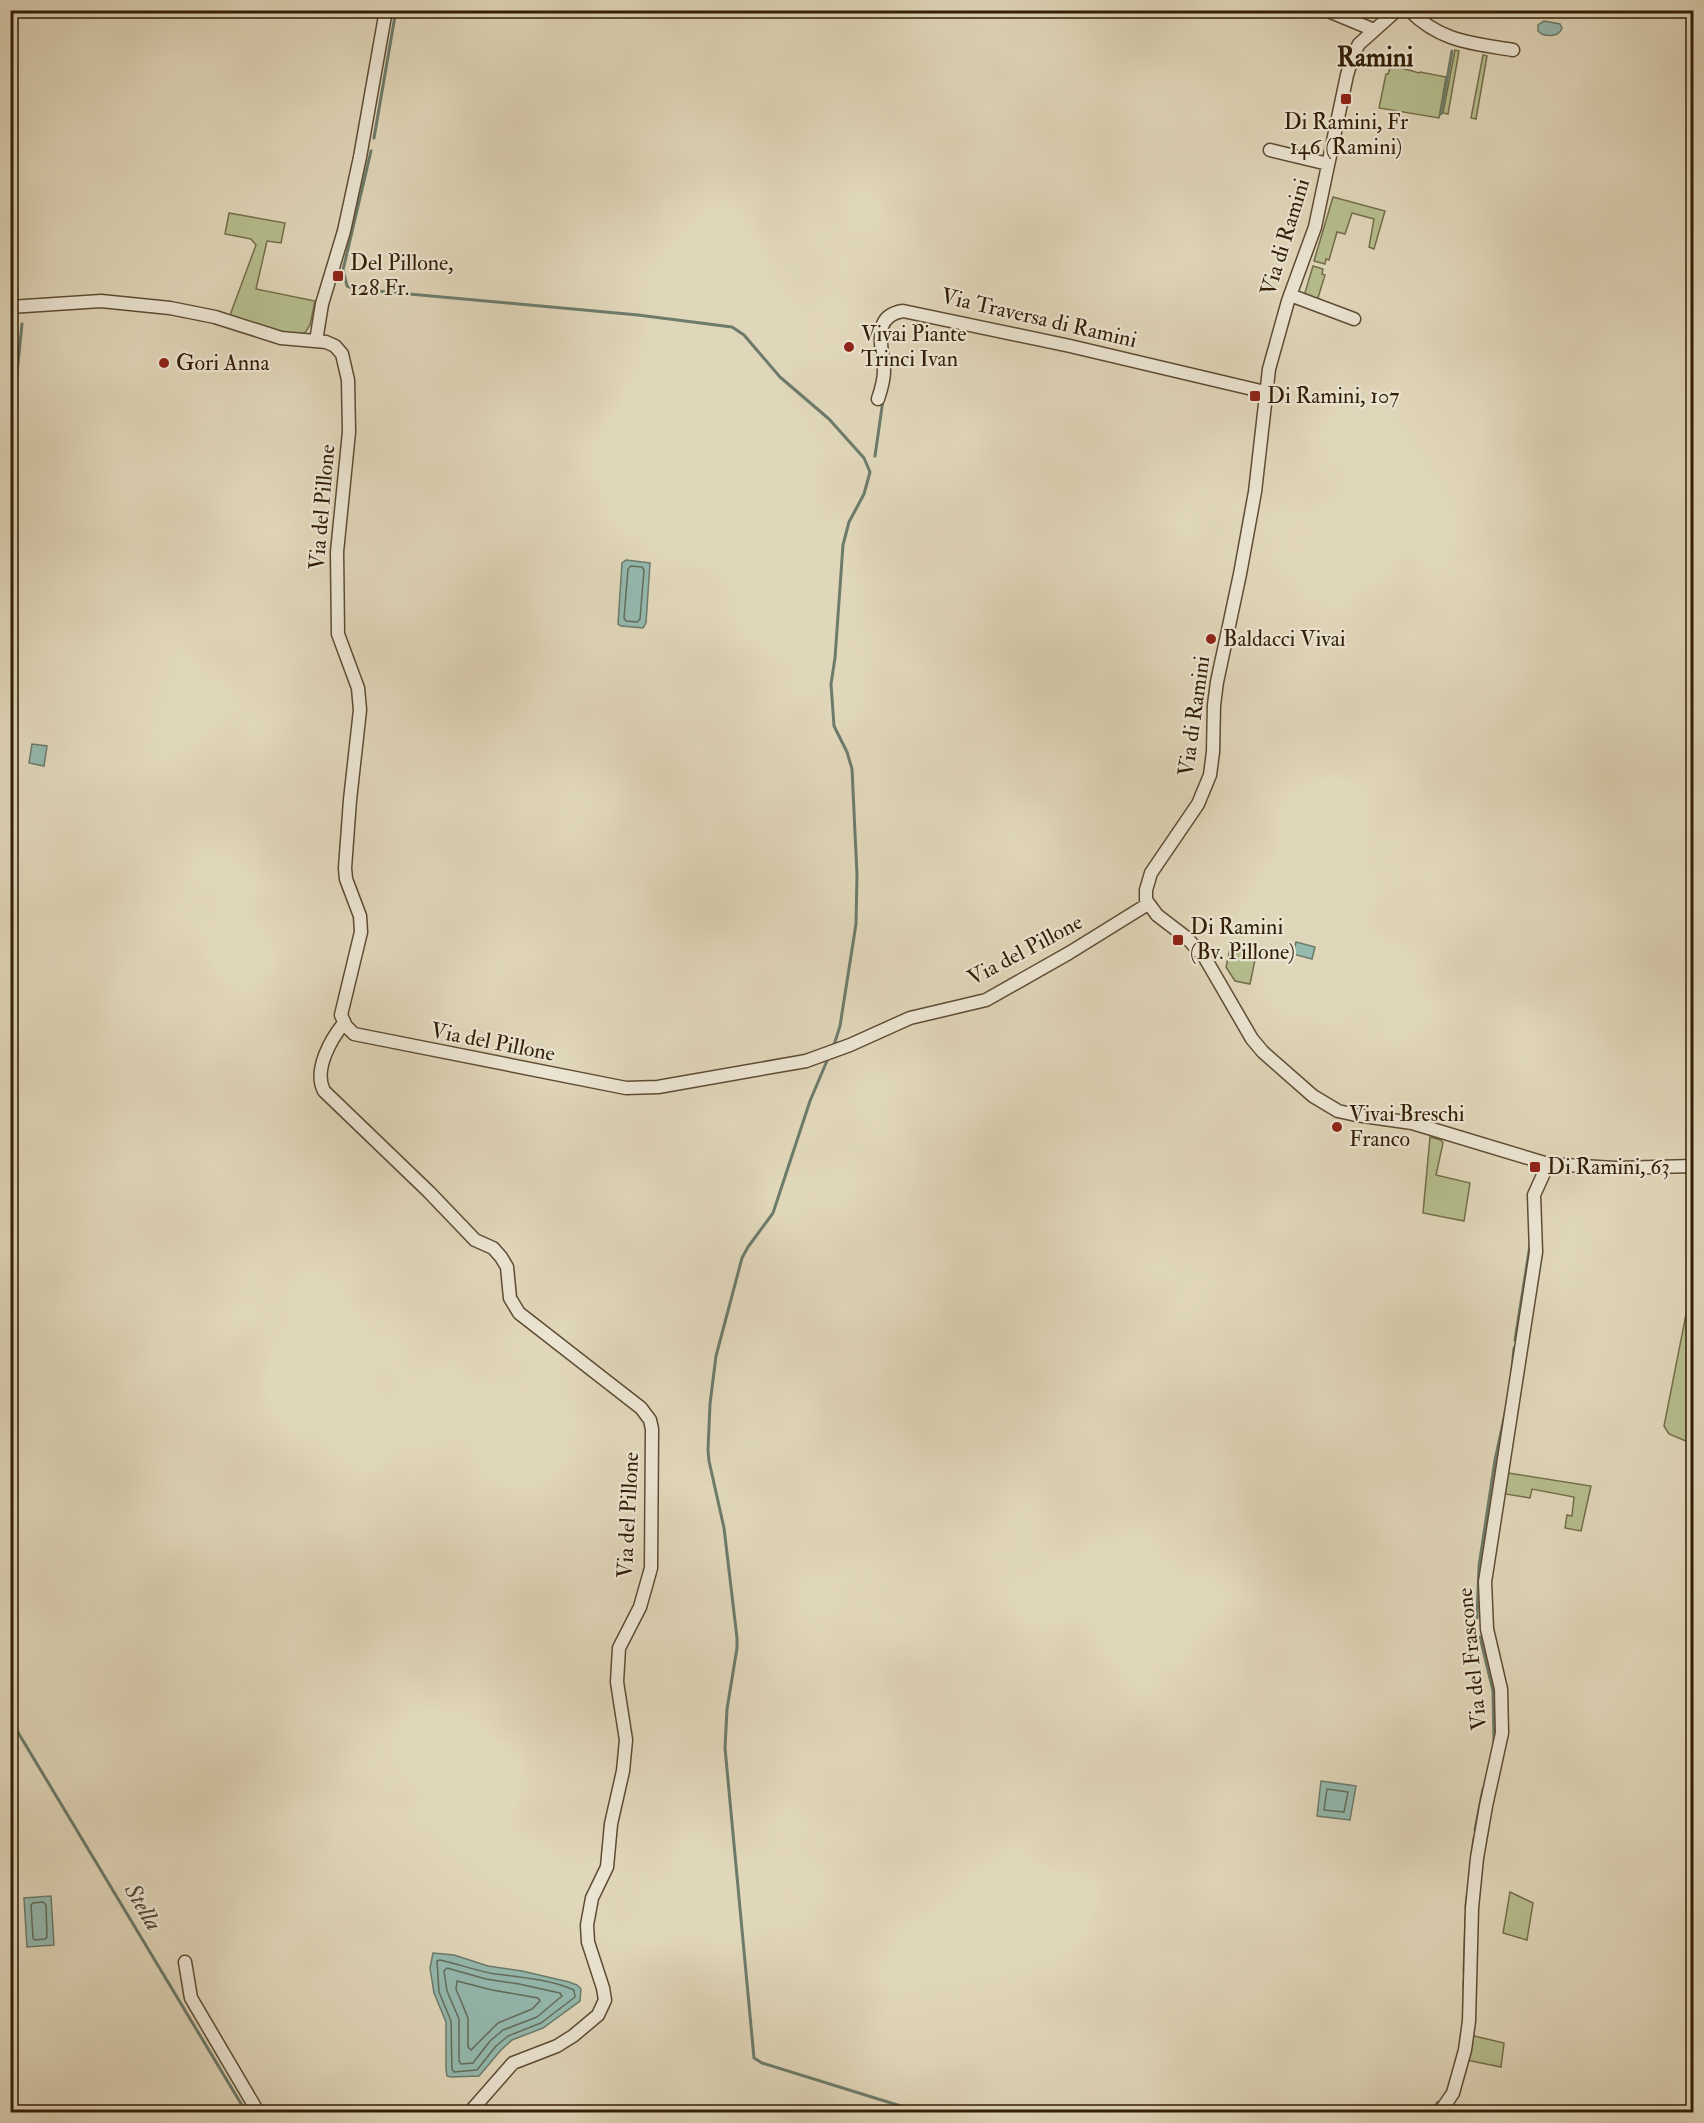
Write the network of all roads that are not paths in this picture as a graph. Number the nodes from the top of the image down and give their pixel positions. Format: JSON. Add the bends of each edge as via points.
{"nodes":[{"id":1,"x":386,"y":10,"type":"edge"},
{"id":2,"x":1326,"y":10,"type":"edge"},
{"id":3,"x":1397,"y":10,"type":"edge"},
{"id":4,"x":1409,"y":10,"type":"edge"},
{"id":5,"x":1374,"y":30,"type":"junction"},
{"id":6,"x":1513,"y":50,"type":"dead end"},
{"id":7,"x":1270,"y":150,"type":"dead end"},
{"id":8,"x":1328,"y":164,"type":"junction"},
{"id":9,"x":1290,"y":295,"type":"junction"},
{"id":10,"x":10,"y":307,"type":"edge"},
{"id":11,"x":1354,"y":319,"type":"dead end"},
{"id":12,"x":316,"y":341,"type":"junction"},
{"id":13,"x":1265,"y":392,"type":"junction"},
{"id":14,"x":878,"y":399,"type":"dead end"},
{"id":15,"x":1148,"y":904,"type":"junction"},
{"id":16,"x":344,"y":1023,"type":"junction"},
{"id":17,"x":1548,"y":1164,"type":"junction"},
{"id":18,"x":1694,"y":1166,"type":"edge"},
{"id":19,"x":185,"y":1962,"type":"dead end"},
{"id":20,"x":258,"y":2112,"type":"edge"},
{"id":21,"x":470,"y":2112,"type":"edge"},
{"id":22,"x":1440,"y":2112,"type":"edge"}],
"edges":[{"from":1,"to":12,"type":"street","via":[[360,158]]},
{"from":2,"to":5,"type":"street"},
{"from":3,"to":5,"type":"street","name":"Via di Ramini"},
{"from":4,"to":6,"type":"street","via":[[1447,38]]},
{"from":5,"to":8,"type":"street","name":"Via di Ramini","via":[[1359,44],[1351,62]]},
{"from":7,"to":8,"type":"street"},
{"from":8,"to":9,"type":"street","name":"Via di Ramini","via":[[1315,227]]},
{"from":9,"to":11,"type":"street"},
{"from":9,"to":13,"type":"street","name":"Via di Ramini"},
{"from":10,"to":12,"type":"street","via":[[101,301],[163,307],[215,317],[288,339]]},
{"from":12,"to":16,"type":"street","name":"Via del Pillone","via":[[339,350],[348,380],[349,432],[337,539],[337,613],[339,643],[360,698],[345,868],[361,932],[341,1011]]},
{"from":13,"to":14,"type":"street","name":"Via Traversa di Ramini","via":[[903,310],[891,315],[882,326],[884,375]]},
{"from":13,"to":15,"type":"street","name":"Via di Ramini","via":[[1255,492],[1216,682],[1211,769],[1198,804],[1151,873],[1146,890]]},
{"from":15,"to":16,"type":"street","name":"Via del Pillone","via":[[998,995],[910,1018],[818,1058],[658,1087],[626,1088],[364,1037],[350,1031]]},
{"from":15,"to":17,"type":"street","via":[[1205,958],[1252,1039],[1278,1067],[1318,1099],[1344,1113],[1412,1123]]},
{"from":16,"to":21,"type":"street","name":"Via del Pillone","via":[[324,1060],[320,1080],[324,1091],[475,1240],[493,1248],[501,1257],[507,1268],[510,1298],[519,1312],[641,1408],[652,1429],[651,1568],[640,1607],[619,1648],[617,1682],[626,1740],[623,1771],[611,1824],[607,1867],[592,1898],[587,1925],[605,2000],[598,2015],[573,2037],[513,2063]]},
{"from":17,"to":18,"type":"street","via":[[1615,1168]]},
{"from":17,"to":22,"type":"street","name":"Via del Frascone","via":[[1534,1194],[1536,1252],[1485,1582],[1486,1629],[1501,1689],[1502,1733],[1477,1858],[1467,2037],[1453,2093]]},
{"from":19,"to":20,"type":"street","via":[[191,1998]]}]}
